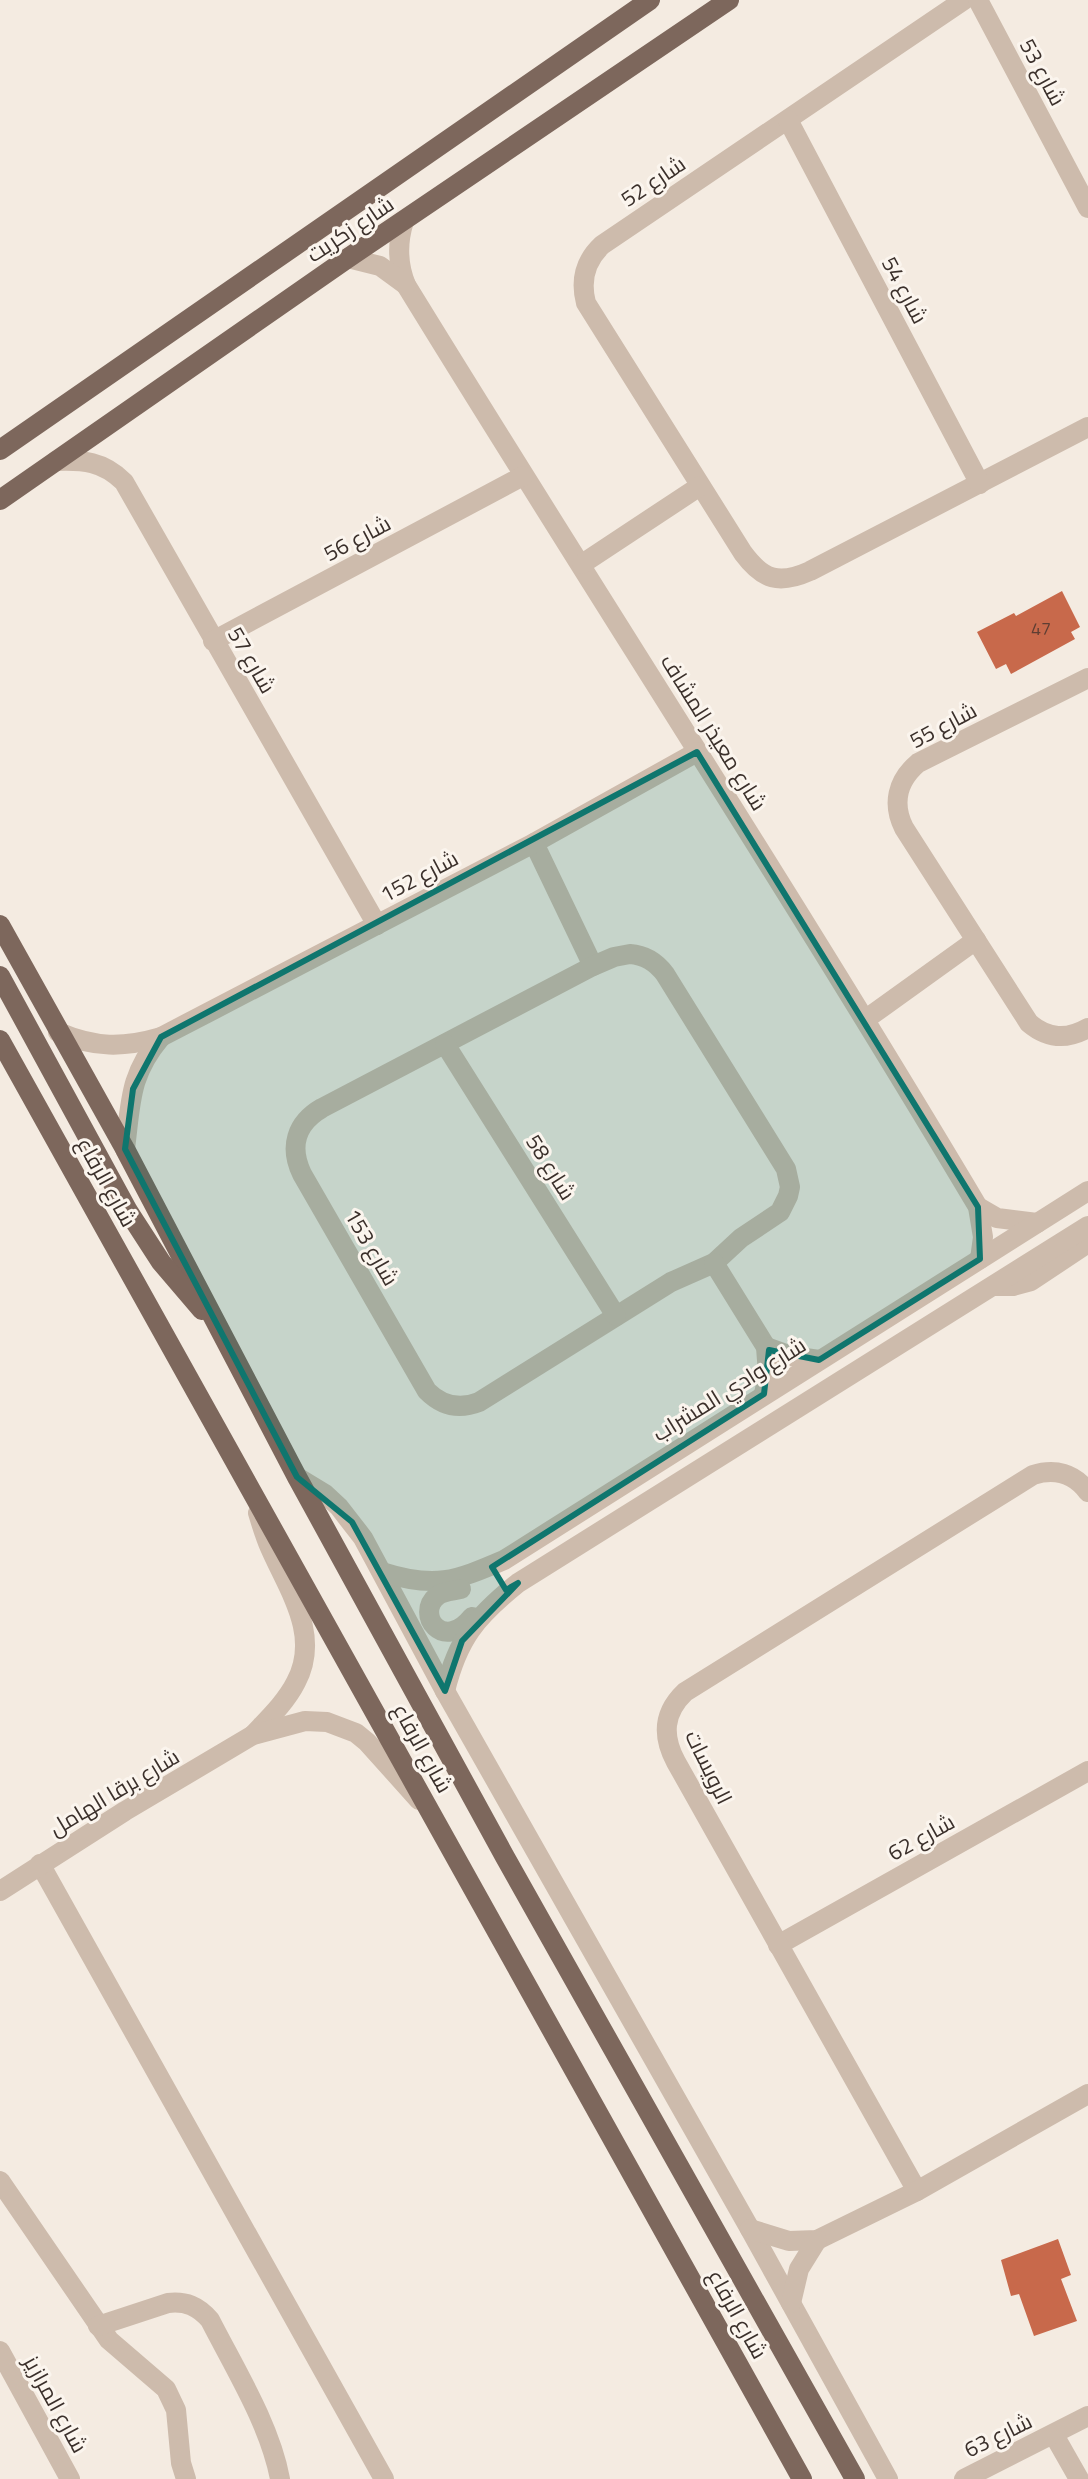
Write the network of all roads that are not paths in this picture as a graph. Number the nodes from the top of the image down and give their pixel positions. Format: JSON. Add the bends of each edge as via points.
{"nodes":[{"id":1,"x":650,"y":0,"type":"edge"},
{"id":2,"x":729,"y":0,"type":"edge"},
{"id":3,"x":964,"y":0,"type":"edge"},
{"id":4,"x":978,"y":0,"type":"edge"},
{"id":5,"x":788,"y":120,"type":"junction"},
{"id":6,"x":1088,"y":208,"type":"edge"},
{"id":7,"x":404,"y":221,"type":"junction"},
{"id":8,"x":348,"y":258,"type":"junction"},
{"id":9,"x":406,"y":285,"type":"junction"},
{"id":10,"x":1088,"y":427,"type":"edge"},
{"id":11,"x":0,"y":450,"type":"edge"},
{"id":12,"x":56,"y":461,"type":"junction"},
{"id":13,"x":523,"y":476,"type":"junction"},
{"id":14,"x":980,"y":484,"type":"junction"},
{"id":15,"x":700,"y":486,"type":"junction"},
{"id":16,"x":0,"y":500,"type":"edge"},
{"id":17,"x":582,"y":564,"type":"junction"},
{"id":18,"x":213,"y":641,"type":"junction"},
{"id":19,"x":1088,"y":678,"type":"edge"},
{"id":20,"x":697,"y":752,"type":"junction"},
{"id":21,"x":534,"y":843,"type":"junction"},
{"id":22,"x":0,"y":925,"type":"edge"},
{"id":23,"x":377,"y":925,"type":"junction"},
{"id":24,"x":976,"y":940,"type":"junction"},
{"id":25,"x":593,"y":966,"type":"junction"},
{"id":26,"x":0,"y":976,"type":"edge"},
{"id":27,"x":866,"y":1019,"type":"junction"},
{"id":28,"x":1088,"y":1028,"type":"edge"},
{"id":29,"x":58,"y":1032,"type":"junction"},
{"id":30,"x":161,"y":1037,"type":"junction"},
{"id":31,"x":0,"y":1040,"type":"edge"},
{"id":32,"x":445,"y":1044,"type":"junction"},
{"id":33,"x":125,"y":1149,"type":"junction"},
{"id":34,"x":1088,"y":1191,"type":"edge"},
{"id":35,"x":978,"y":1207,"type":"junction"},
{"id":36,"x":1037,"y":1223,"type":"junction"},
{"id":37,"x":1088,"y":1226,"type":"edge"},
{"id":38,"x":1088,"y":1243,"type":"edge"},
{"id":39,"x":980,"y":1259,"type":"junction"},
{"id":40,"x":714,"y":1263,"type":"junction"},
{"id":41,"x":993,"y":1286,"type":"junction"},
{"id":42,"x":616,"y":1316,"type":"junction"},
{"id":43,"x":221,"y":1330,"type":"junction"},
{"id":44,"x":766,"y":1347,"type":"junction"},
{"id":45,"x":819,"y":1360,"type":"junction"},
{"id":46,"x":764,"y":1394,"type":"junction"},
{"id":47,"x":297,"y":1477,"type":"junction"},
{"id":48,"x":251,"y":1489,"type":"junction"},
{"id":49,"x":1088,"y":1492,"type":"edge"},
{"id":50,"x":504,"y":1560,"type":"junction"},
{"id":51,"x":382,"y":1572,"type":"junction"},
{"id":52,"x":518,"y":1583,"type":"junction"},
{"id":53,"x":445,"y":1691,"type":"junction"},
{"id":54,"x":253,"y":1735,"type":"junction"},
{"id":55,"x":1088,"y":1771,"type":"edge"},
{"id":56,"x":433,"y":1815,"type":"junction"},
{"id":57,"x":40,"y":1864,"type":"junction"},
{"id":58,"x":0,"y":1891,"type":"edge"},
{"id":59,"x":778,"y":1945,"type":"junction"},
{"id":60,"x":1088,"y":2094,"type":"edge"},
{"id":61,"x":0,"y":2181,"type":"edge"},
{"id":62,"x":917,"y":2191,"type":"junction"},
{"id":63,"x":750,"y":2229,"type":"junction"},
{"id":64,"x":817,"y":2240,"type":"junction"},
{"id":65,"x":791,"y":2303,"type":"junction"},
{"id":66,"x":98,"y":2326,"type":"junction"},
{"id":67,"x":0,"y":2351,"type":"edge"},
{"id":68,"x":1088,"y":2416,"type":"edge"},
{"id":69,"x":1054,"y":2435,"type":"junction"},
{"id":70,"x":892,"y":2477,"type":"edge"},
{"id":71,"x":70,"y":2479,"type":"edge"},
{"id":72,"x":186,"y":2479,"type":"edge"},
{"id":73,"x":280,"y":2479,"type":"edge"},
{"id":74,"x":384,"y":2479,"type":"edge"},
{"id":75,"x":802,"y":2479,"type":"edge"},
{"id":76,"x":855,"y":2479,"type":"edge"},
{"id":77,"x":964,"y":2479,"type":"edge"},
{"id":78,"x":1079,"y":2479,"type":"edge"}],
"edges":[{"from":1,"to":11,"type":"main road","name":"شارع زكريت"},
{"from":2,"to":7,"type":"main road","name":"شارع زكريت"},
{"from":3,"to":5,"type":"street","name":"شارع 52"},
{"from":4,"to":6,"type":"street","name":"شارع 53"},
{"from":5,"to":14,"type":"street","name":"شارع 54"},
{"from":5,"to":15,"type":"street","name":"شارع 52","via":[[602,245],[585,267],[582,286],[590,312]]},
{"from":7,"to":8,"type":"main road","name":"شارع زكريت"},
{"from":7,"to":9,"type":"street","name":"شارع معيذر المشاف","via":[[398,246]]},
{"from":8,"to":9,"type":"street","name":"شارع معيذر المشاف","via":[[380,266]]},
{"from":8,"to":12,"type":"main road","name":"شارع زكريت"},
{"from":9,"to":13,"type":"street","name":"شارع معيذر المشاف"},
{"from":10,"to":14,"type":"street","name":"شارع 52"},
{"from":12,"to":16,"type":"main road","name":"شارع زكريت"},
{"from":12,"to":18,"type":"street","name":"شارع 57","via":[[97,463],[124,482]]},
{"from":13,"to":17,"type":"street","name":"شارع معيذر المشاف"},
{"from":13,"to":18,"type":"street","name":"شارع 56"},
{"from":14,"to":15,"type":"street","name":"شارع 52","via":[[810,571],[782,580],[764,575],[749,561]]},
{"from":15,"to":17,"type":"street"},
{"from":17,"to":20,"type":"street","name":"شارع معيذر المشاف"},
{"from":18,"to":23,"type":"street","name":"شارع 57"},
{"from":19,"to":24,"type":"street","name":"شارع 55","via":[[918,763],[899,788],[897,809],[904,828]]},
{"from":20,"to":21,"type":"street","name":"شارع 152"},
{"from":20,"to":27,"type":"street","name":"شارع معيذر المشاف"},
{"from":21,"to":23,"type":"street","name":"شارع 152"},
{"from":21,"to":25,"type":"street"},
{"from":22,"to":29,"type":"main road","name":"شارع الرفاع"},
{"from":23,"to":30,"type":"street","name":"شارع 152"},
{"from":24,"to":27,"type":"street"},
{"from":24,"to":28,"type":"street","name":"شارع 55","via":[[1037,1030],[1067,1037]]},
{"from":25,"to":32,"type":"street","name":"شارع 153"},
{"from":25,"to":40,"type":"street","name":"شارع 153","via":[[630,954],[660,967],[786,1169],[790,1187],[780,1212]]},
{"from":26,"to":43,"type":"main road","via":[[144,1236]]},
{"from":27,"to":35,"type":"street","name":"شارع معيذر المشاف"},
{"from":29,"to":30,"type":"street","name":"شارع 152","via":[[104,1045]]},
{"from":29,"to":33,"type":"main road","name":"شارع الرفاع"},
{"from":30,"to":33,"type":"street","name":"شارع 152","via":[[136,1075]]},
{"from":31,"to":48,"type":"main road","name":"شارع الرفاع"},
{"from":32,"to":42,"type":"street","name":"شارع 58"},
{"from":32,"to":42,"type":"street","name":"شارع 153","via":[[312,1114],[298,1131],[295,1153],[302,1174],[427,1391],[451,1406],[479,1402]]},
{"from":33,"to":43,"type":"main road","name":"شارع الرفاع"},
{"from":34,"to":36,"type":"street","name":"شارع وادي المشراب"},
{"from":35,"to":36,"type":"street","via":[[997,1218]]},
{"from":35,"to":39,"type":"street","name":"شارع معيذر المشاف"},
{"from":36,"to":39,"type":"street","name":"شارع وادي المشراب"},
{"from":37,"to":41,"type":"street"},
{"from":38,"to":41,"type":"street","via":[[1031,1281]]},
{"from":39,"to":45,"type":"street","name":"شارع وادي المشراب"},
{"from":40,"to":42,"type":"street","name":"شارع 153"},
{"from":40,"to":44,"type":"street"},
{"from":41,"to":52,"type":"street"},
{"from":43,"to":47,"type":"main road","name":"شارع الرفاع"},
{"from":44,"to":45,"type":"street"},
{"from":44,"to":46,"type":"street"},
{"from":45,"to":46,"type":"street","name":"شارع وادي المشراب"},
{"from":46,"to":50,"type":"street","name":"شارع وادي المشراب"},
{"from":47,"to":51,"type":"street","name":"شارع الرفاع","via":[[339,1507]]},
{"from":47,"to":76,"type":"main road","name":"شارع الرفاع"},
{"from":48,"to":54,"type":"street","name":"شارع برقا الهامل","via":[[266,1540],[300,1610],[305,1637],[304,1664],[296,1683]]},
{"from":48,"to":56,"type":"main road","name":"شارع الرفاع"},
{"from":49,"to":59,"type":"street","name":"الرويسات","via":[[1062,1473],[1033,1475],[685,1692],[671,1709],[666,1730],[671,1752]]},
{"from":50,"to":51,"type":"street","name":"شارع وادي المشراب","via":[[461,1578],[435,1582]]},
{"from":50,"to":52,"type":"street","via":[[478,1582],[439,1595],[430,1606],[431,1620],[440,1630],[454,1632]]},
{"from":51,"to":53,"type":"street","name":"شارع الرفاع"},
{"from":52,"to":53,"type":"street","via":[[462,1641]]},
{"from":53,"to":63,"type":"street","name":"شارع الرفاع"},
{"from":54,"to":56,"type":"street","name":"شارع برقا الهامل","via":[[305,1721],[341,1726],[367,1742]]},
{"from":54,"to":57,"type":"street","name":"شارع برقا الهامل"},
{"from":55,"to":59,"type":"street","name":"شارع 62"},
{"from":56,"to":75,"type":"main road","name":"شارع الرفاع"},
{"from":57,"to":58,"type":"street","name":"شارع برقا الهامل"},
{"from":57,"to":74,"type":"street"},
{"from":59,"to":62,"type":"street","name":"الرويسات"},
{"from":60,"to":62,"type":"street"},
{"from":61,"to":66,"type":"street"},
{"from":62,"to":64,"type":"street"},
{"from":63,"to":64,"type":"street","via":[[776,2239]]},
{"from":63,"to":65,"type":"street","name":"شارع الرفاع"},
{"from":64,"to":65,"type":"street","via":[[799,2269]]},
{"from":65,"to":70,"type":"street","name":"شارع الرفاع"},
{"from":66,"to":72,"type":"street","via":[[173,2399]]},
{"from":66,"to":73,"type":"street","via":[[168,2303],[202,2311],[260,2421]]},
{"from":67,"to":71,"type":"street","name":"شارع المرازيز"},
{"from":68,"to":69,"type":"street","name":"شارع 63"},
{"from":69,"to":77,"type":"street","name":"شارع 63"},
{"from":69,"to":78,"type":"street","name":"شارع 63"}]}
